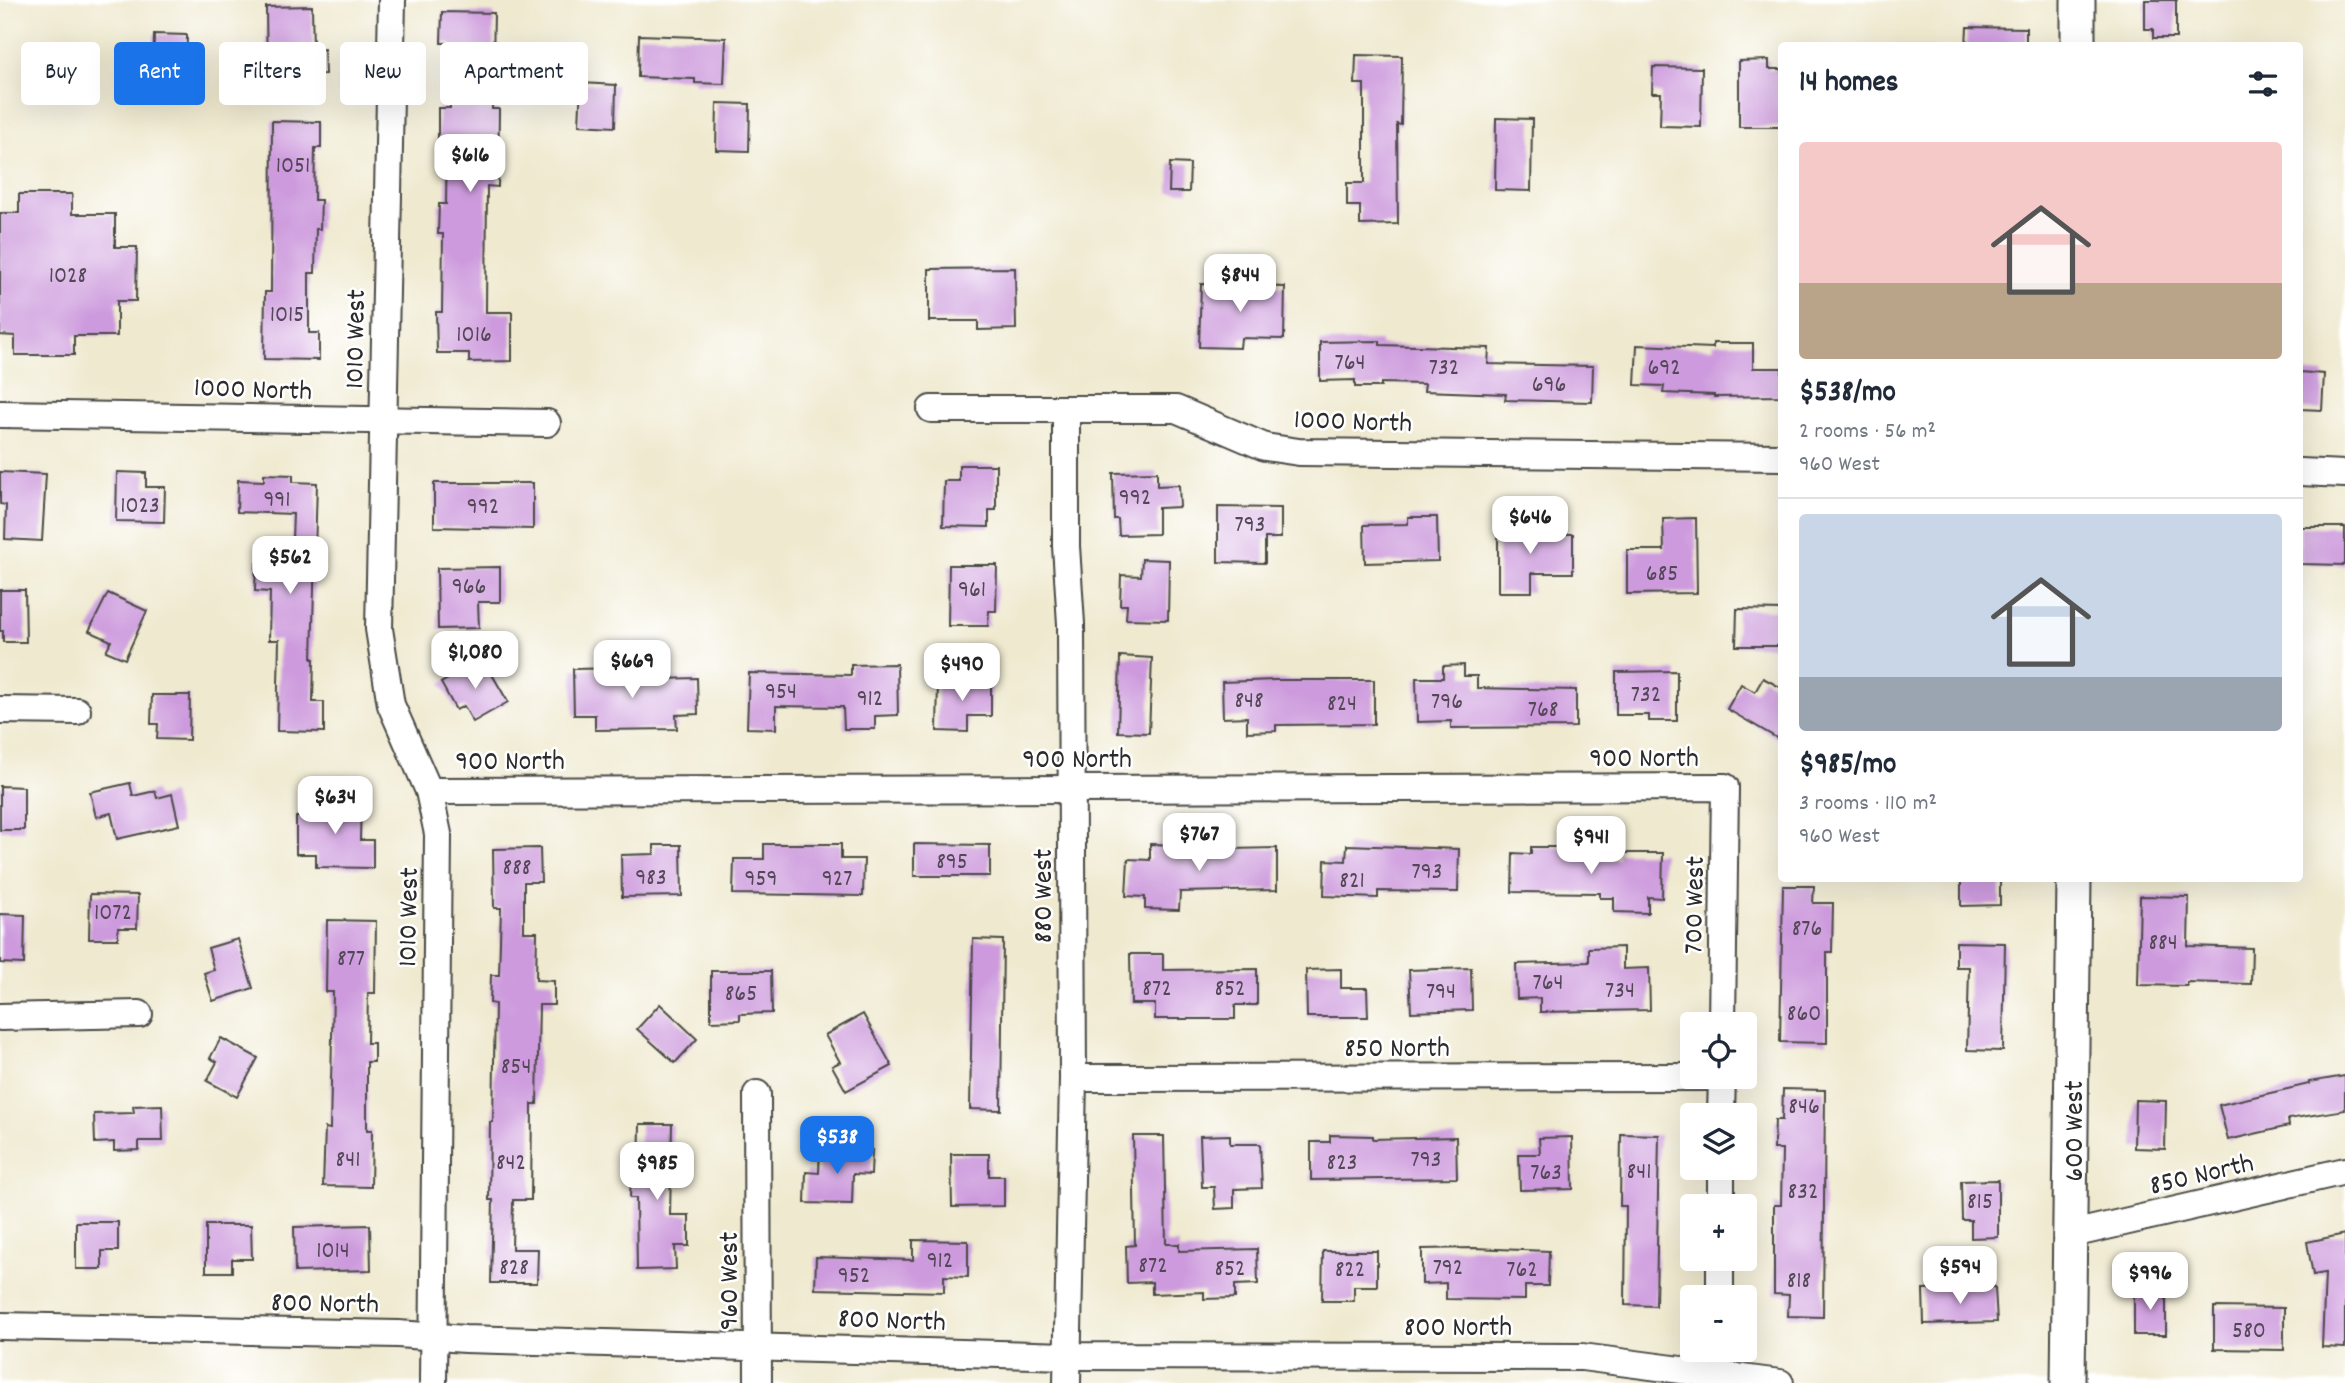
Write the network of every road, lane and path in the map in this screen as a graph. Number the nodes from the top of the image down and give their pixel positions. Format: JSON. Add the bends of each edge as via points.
{"nodes":[{"id":1,"x":392,"y":0,"type":"edge"},
{"id":2,"x":2078,"y":0,"type":"edge"},
{"id":3,"x":2078,"y":42,"type":"edge"},
{"id":4,"x":931,"y":409,"type":"dead end"},
{"id":5,"x":1066,"y":409,"type":"junction"},
{"id":6,"x":0,"y":414,"type":"edge"},
{"id":7,"x":382,"y":421,"type":"junction"},
{"id":8,"x":547,"y":423,"type":"dead end"},
{"id":9,"x":1778,"y":457,"type":"edge"},
{"id":10,"x":2303,"y":472,"type":"edge"},
{"id":11,"x":2345,"y":474,"type":"edge"},
{"id":12,"x":0,"y":710,"type":"edge"},
{"id":13,"x":77,"y":711,"type":"dead end"},
{"id":14,"x":1725,"y":788,"type":"joint"},
{"id":15,"x":1072,"y":789,"type":"junction"},
{"id":16,"x":429,"y":791,"type":"junction"},
{"id":17,"x":2074,"y":882,"type":"edge"},
{"id":18,"x":1722,"y":1012,"type":"edge"},
{"id":19,"x":139,"y":1014,"type":"dead end"},
{"id":20,"x":0,"y":1017,"type":"edge"},
{"id":21,"x":1680,"y":1077,"type":"edge"},
{"id":22,"x":1073,"y":1078,"type":"junction"},
{"id":23,"x":757,"y":1094,"type":"dead end"},
{"id":24,"x":2345,"y":1171,"type":"edge"},
{"id":25,"x":2072,"y":1234,"type":"junction"},
{"id":26,"x":0,"y":1326,"type":"edge"},
{"id":27,"x":433,"y":1336,"type":"junction"},
{"id":28,"x":758,"y":1346,"type":"junction"},
{"id":29,"x":1067,"y":1356,"type":"junction"},
{"id":30,"x":1719,"y":1362,"type":"edge"},
{"id":31,"x":1718,"y":1376,"type":"junction"},
{"id":32,"x":433,"y":1383,"type":"edge"},
{"id":33,"x":758,"y":1383,"type":"edge"},
{"id":34,"x":1067,"y":1383,"type":"edge"},
{"id":35,"x":1780,"y":1383,"type":"edge"},
{"id":36,"x":2068,"y":1383,"type":"edge"}],
"edges":[{"from":1,"to":7,"type":"street","name":"1010 West"},
{"from":2,"to":3,"type":"street"},
{"from":4,"to":5,"type":"street","name":"1000 North"},
{"from":5,"to":9,"type":"street","name":"1000 North","via":[[1176,409],[1265,447],[1299,452]]},
{"from":5,"to":15,"type":"street","name":"880 West"},
{"from":6,"to":7,"type":"street","name":"1000 North"},
{"from":7,"to":8,"type":"street","name":"1000 North"},
{"from":7,"to":16,"type":"street","name":"1010 West","via":[[379,629],[391,705]]},
{"from":10,"to":11,"type":"street"},
{"from":12,"to":13,"type":"street"},
{"from":14,"to":15,"type":"street","name":"900 North"},
{"from":14,"to":18,"type":"street","name":"700 West"},
{"from":15,"to":16,"type":"street","name":"900 North"},
{"from":15,"to":22,"type":"street","name":"880 West"},
{"from":16,"to":27,"type":"street","name":"1010 West","via":[[438,834]]},
{"from":17,"to":25,"type":"street","name":"600 West"},
{"from":19,"to":20,"type":"street"},
{"from":21,"to":22,"type":"street","name":"850 North"},
{"from":22,"to":29,"type":"street","name":"880 West"},
{"from":23,"to":28,"type":"street","name":"960 West"},
{"from":24,"to":25,"type":"street","name":"850 North"},
{"from":25,"to":36,"type":"street","name":"600 West"},
{"from":26,"to":27,"type":"street","name":"800 North"},
{"from":27,"to":28,"type":"street","name":"800 North"},
{"from":27,"to":32,"type":"street","name":"1010 West"},
{"from":28,"to":29,"type":"street","name":"800 North"},
{"from":28,"to":33,"type":"street","name":"960 West"},
{"from":29,"to":31,"type":"street","name":"800 North","via":[[1582,1357]]},
{"from":29,"to":34,"type":"street","name":"880 West"},
{"from":30,"to":31,"type":"street"},
{"from":31,"to":35,"type":"street","name":"800 North"}]}
